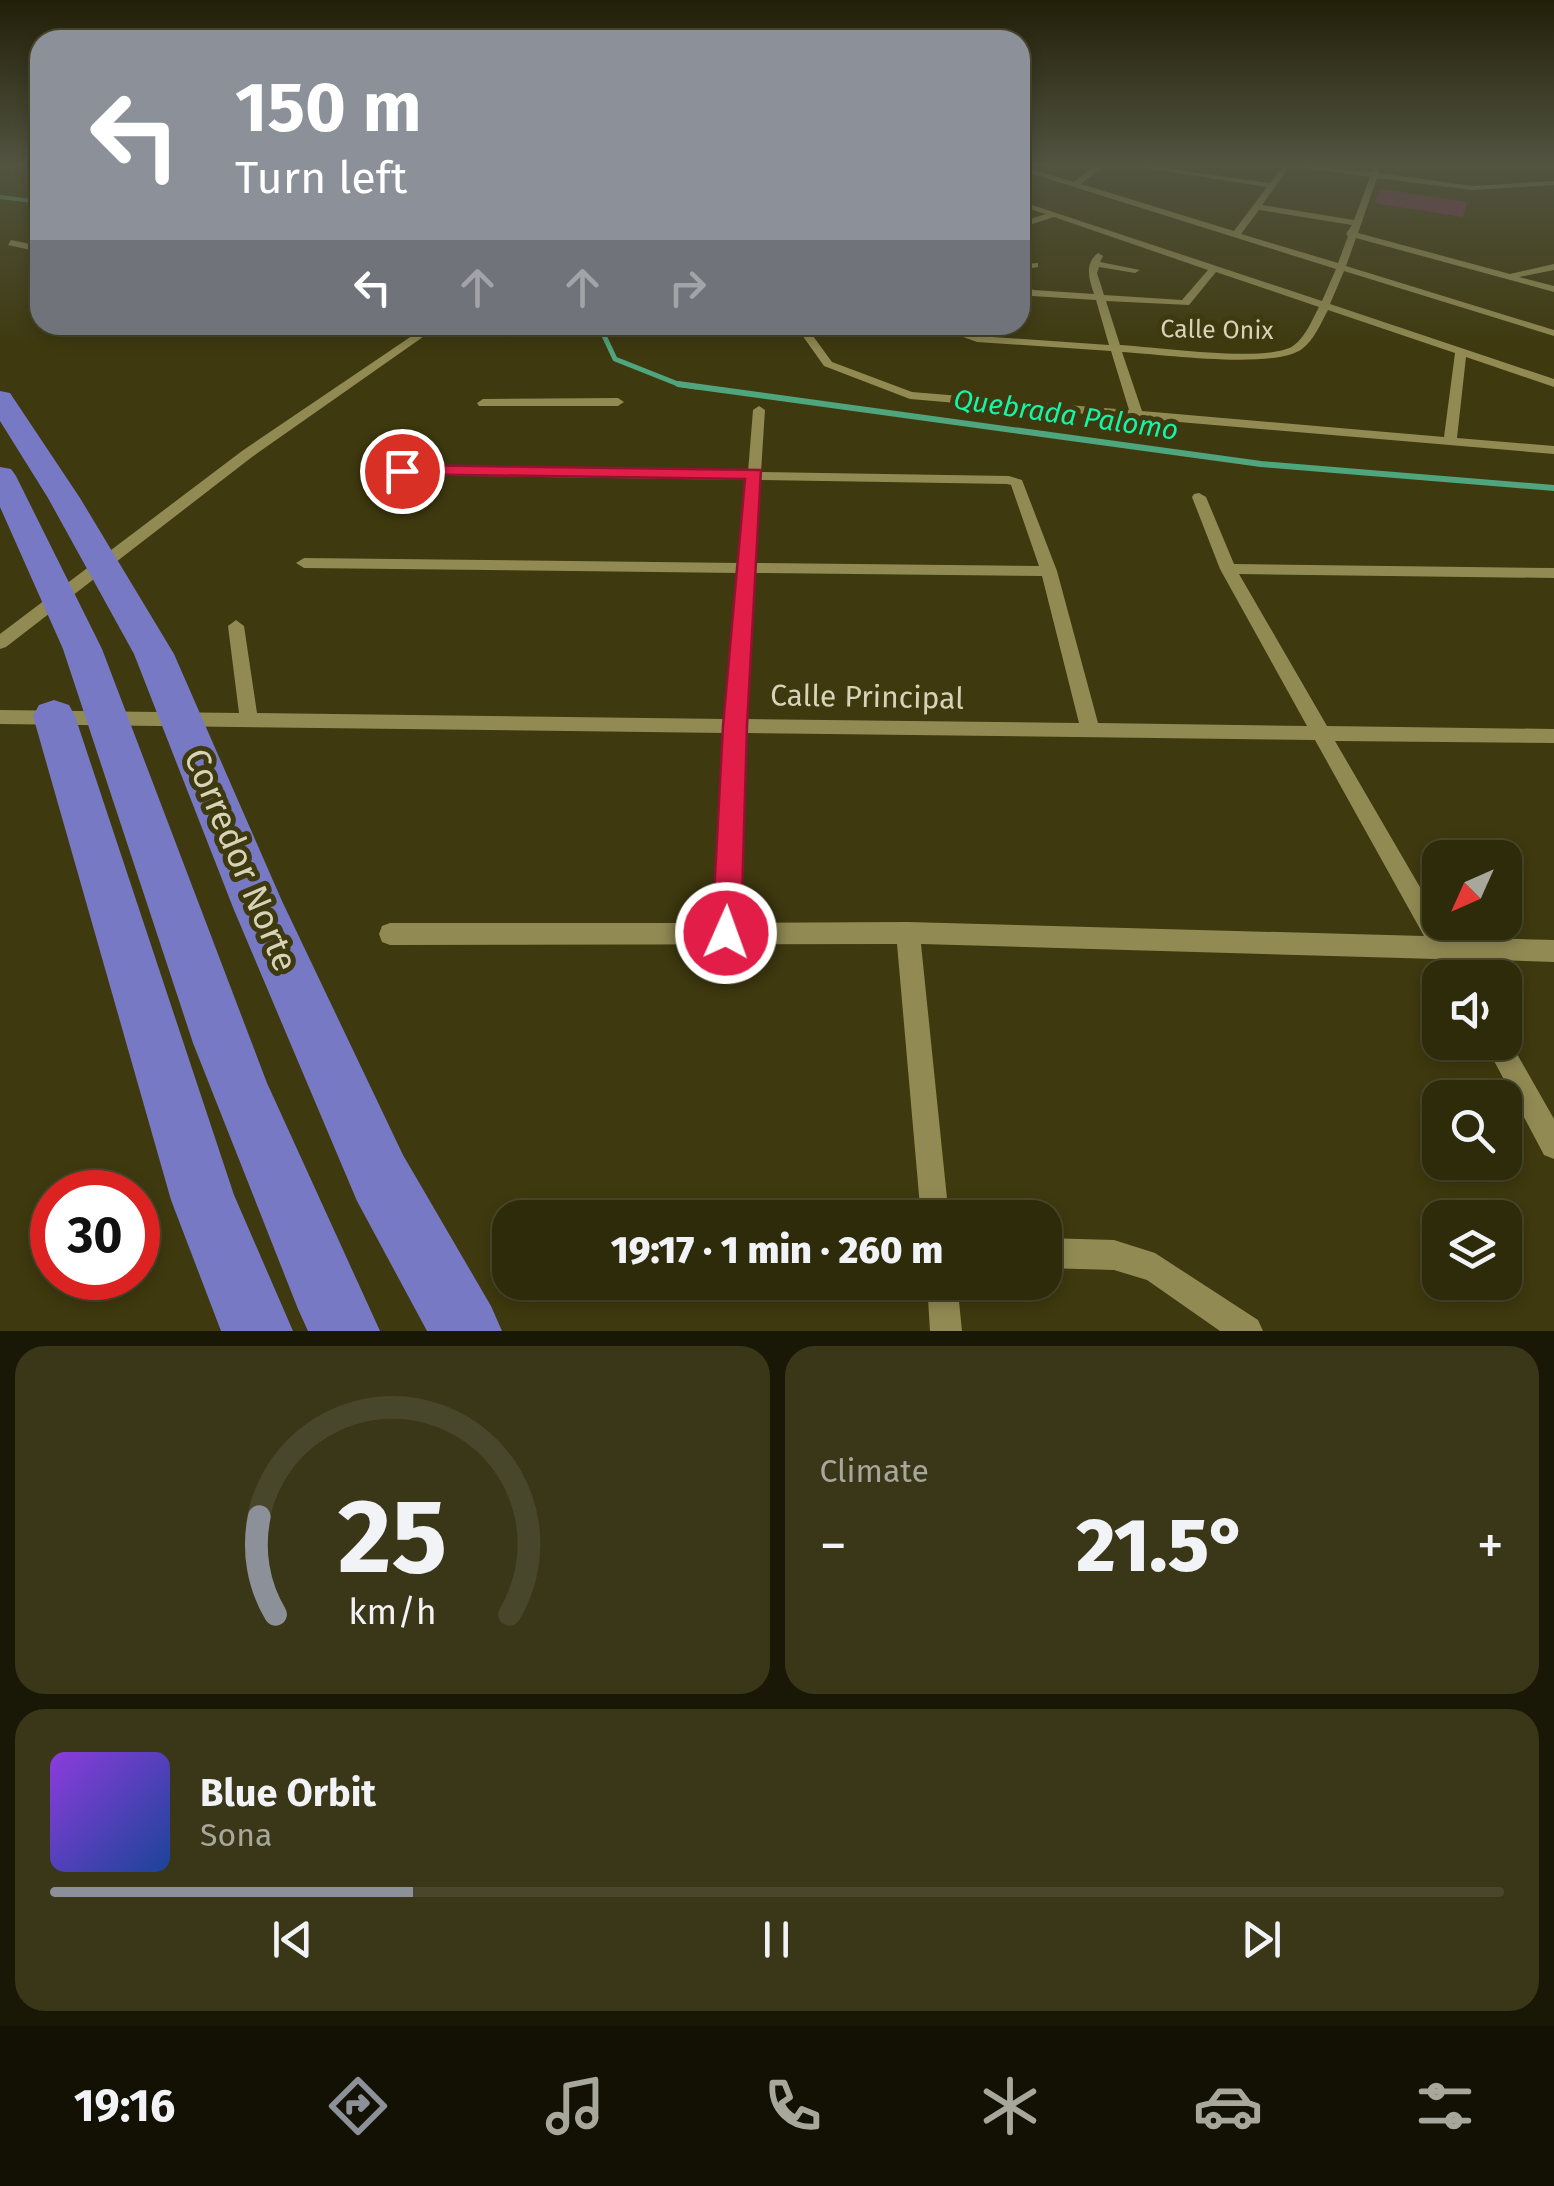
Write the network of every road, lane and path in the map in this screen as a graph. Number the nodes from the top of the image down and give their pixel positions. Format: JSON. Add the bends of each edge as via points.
{"nodes":[{"id":1,"x":1089,"y":226,"type":"edge"},
{"id":2,"x":1207,"y":226,"type":"edge"},
{"id":3,"x":1243,"y":226,"type":"edge"},
{"id":4,"x":1354,"y":226,"type":"edge"},
{"id":5,"x":1350,"y":234,"type":"junction"},
{"id":6,"x":1236,"y":235,"type":"junction"},
{"id":7,"x":11,"y":243,"type":"dead end"},
{"id":8,"x":30,"y":247,"type":"edge"},
{"id":9,"x":1035,"y":265,"type":"dead end"},
{"id":10,"x":1030,"y":266,"type":"edge"},
{"id":11,"x":1339,"y":267,"type":"junction"},
{"id":12,"x":1554,"y":268,"type":"edge"},
{"id":13,"x":1214,"y":269,"type":"junction"},
{"id":14,"x":1135,"y":270,"type":"dead end"},
{"id":15,"x":1508,"y":276,"type":"junction"},
{"id":16,"x":1554,"y":289,"type":"edge"},
{"id":17,"x":1030,"y":291,"type":"edge"},
{"id":18,"x":1101,"y":298,"type":"junction"},
{"id":19,"x":1324,"y":306,"type":"junction"},
{"id":20,"x":1554,"y":333,"type":"edge"},
{"id":21,"x":419,"y":335,"type":"edge"},
{"id":22,"x":807,"y":335,"type":"edge"},
{"id":23,"x":968,"y":335,"type":"edge"},
{"id":24,"x":1116,"y":349,"type":"junction"},
{"id":25,"x":1461,"y":352,"type":"junction"},
{"id":26,"x":1554,"y":383,"type":"edge"},
{"id":27,"x":0,"y":399,"type":"edge"},
{"id":28,"x":618,"y":402,"type":"dead end"},
{"id":29,"x":482,"y":403,"type":"dead end"},
{"id":30,"x":760,"y":410,"type":"dead end"},
{"id":31,"x":1137,"y":416,"type":"junction"},
{"id":32,"x":1450,"y":443,"type":"junction"},
{"id":33,"x":1554,"y":450,"type":"edge"},
{"id":34,"x":402,"y":471,"type":"dead end"},
{"id":35,"x":754,"y":474,"type":"junction"},
{"id":36,"x":0,"y":476,"type":"edge"},
{"id":37,"x":1200,"y":497,"type":"dead end"},
{"id":38,"x":304,"y":563,"type":"dead end"},
{"id":39,"x":750,"y":564,"type":"junction"},
{"id":40,"x":1228,"y":569,"type":"junction"},
{"id":41,"x":1049,"y":570,"type":"junction"},
{"id":42,"x":1554,"y":573,"type":"edge"},
{"id":43,"x":236,"y":626,"type":"dead end"},
{"id":44,"x":0,"y":644,"type":"edge"},
{"id":45,"x":27,"y":716,"type":"edge"},
{"id":46,"x":250,"y":719,"type":"junction"},
{"id":47,"x":735,"y":726,"type":"junction"},
{"id":48,"x":1090,"y":730,"type":"junction"},
{"id":49,"x":1324,"y":734,"type":"junction"},
{"id":50,"x":1554,"y":736,"type":"edge"},
{"id":51,"x":726,"y":933,"type":"junction"},
{"id":52,"x":908,"y":933,"type":"junction"},
{"id":53,"x":390,"y":934,"type":"dead end"},
{"id":54,"x":1443,"y":947,"type":"junction"},
{"id":55,"x":1554,"y":951,"type":"edge"},
{"id":56,"x":1450,"y":960,"type":"edge"},
{"id":57,"x":1506,"y":1060,"type":"edge"},
{"id":58,"x":1554,"y":1145,"type":"edge"},
{"id":59,"x":933,"y":1200,"type":"edge"},
{"id":60,"x":1062,"y":1254,"type":"edge"},
{"id":61,"x":943,"y":1300,"type":"edge"},
{"id":62,"x":257,"y":1331,"type":"edge"},
{"id":63,"x":344,"y":1331,"type":"edge"},
{"id":64,"x":466,"y":1331,"type":"edge"},
{"id":65,"x":946,"y":1331,"type":"edge"},
{"id":66,"x":1247,"y":1331,"type":"edge"}],
"edges":[{"from":1,"to":13,"type":"street"},
{"from":2,"to":6,"type":"street"},
{"from":3,"to":6,"type":"street"},
{"from":4,"to":5,"type":"street","name":"Calle Onix"},
{"from":5,"to":11,"type":"street","name":"Calle Onix"},
{"from":5,"to":15,"type":"street"},
{"from":6,"to":11,"type":"street"},
{"from":7,"to":8,"type":"street"},
{"from":9,"to":10,"type":"street"},
{"from":11,"to":19,"type":"street","name":"Calle Onix"},
{"from":11,"to":20,"type":"street"},
{"from":12,"to":15,"type":"street"},
{"from":13,"to":18,"type":"street","via":[[1185,303]]},
{"from":13,"to":19,"type":"street"},
{"from":14,"to":18,"type":"street","via":[[1097,260],[1092,274]]},
{"from":15,"to":16,"type":"street"},
{"from":17,"to":18,"type":"street"},
{"from":18,"to":24,"type":"street"},
{"from":19,"to":24,"type":"street","name":"Calle Onix","via":[[1302,344],[1284,354]]},
{"from":19,"to":25,"type":"street"},
{"from":21,"to":44,"type":"street","via":[[246,454]]},
{"from":22,"to":31,"type":"street","via":[[828,364],[900,393]]},
{"from":23,"to":24,"type":"street","name":"Calle Onix"},
{"from":24,"to":31,"type":"street"},
{"from":25,"to":26,"type":"street"},
{"from":25,"to":32,"type":"street"},
{"from":27,"to":64,"type":"highway","name":"Corredor Norte","via":[[154,654],[380,1178]]},
{"from":28,"to":29,"type":"street"},
{"from":30,"to":35,"type":"street"},
{"from":31,"to":32,"type":"street"},
{"from":32,"to":33,"type":"street"},
{"from":34,"to":35,"type":"street"},
{"from":35,"to":39,"type":"street"},
{"from":35,"to":41,"type":"street","via":[[1010,480],[1017,483]]},
{"from":36,"to":63,"type":"highway","via":[[98,678],[188,949],[305,1251]]},
{"from":37,"to":40,"type":"street"},
{"from":38,"to":39,"type":"street"},
{"from":39,"to":41,"type":"street"},
{"from":39,"to":47,"type":"street"},
{"from":40,"to":42,"type":"street"},
{"from":40,"to":49,"type":"street"},
{"from":41,"to":48,"type":"street"},
{"from":43,"to":46,"type":"street"},
{"from":45,"to":46,"type":"street","name":"Calle Principal"},
{"from":45,"to":62,"type":"highway"},
{"from":46,"to":47,"type":"street","name":"Calle Principal"},
{"from":47,"to":48,"type":"street","name":"Calle Principal"},
{"from":47,"to":51,"type":"street"},
{"from":48,"to":49,"type":"street","name":"Calle Principal"},
{"from":49,"to":50,"type":"street","name":"Calle Principal"},
{"from":49,"to":54,"type":"street"},
{"from":51,"to":52,"type":"street"},
{"from":51,"to":53,"type":"street"},
{"from":52,"to":54,"type":"street"},
{"from":52,"to":59,"type":"street"},
{"from":54,"to":55,"type":"street"},
{"from":54,"to":56,"type":"street"},
{"from":57,"to":58,"type":"street"},
{"from":60,"to":66,"type":"street","via":[[1114,1255],[1156,1268]]},
{"from":61,"to":65,"type":"street"}]}
